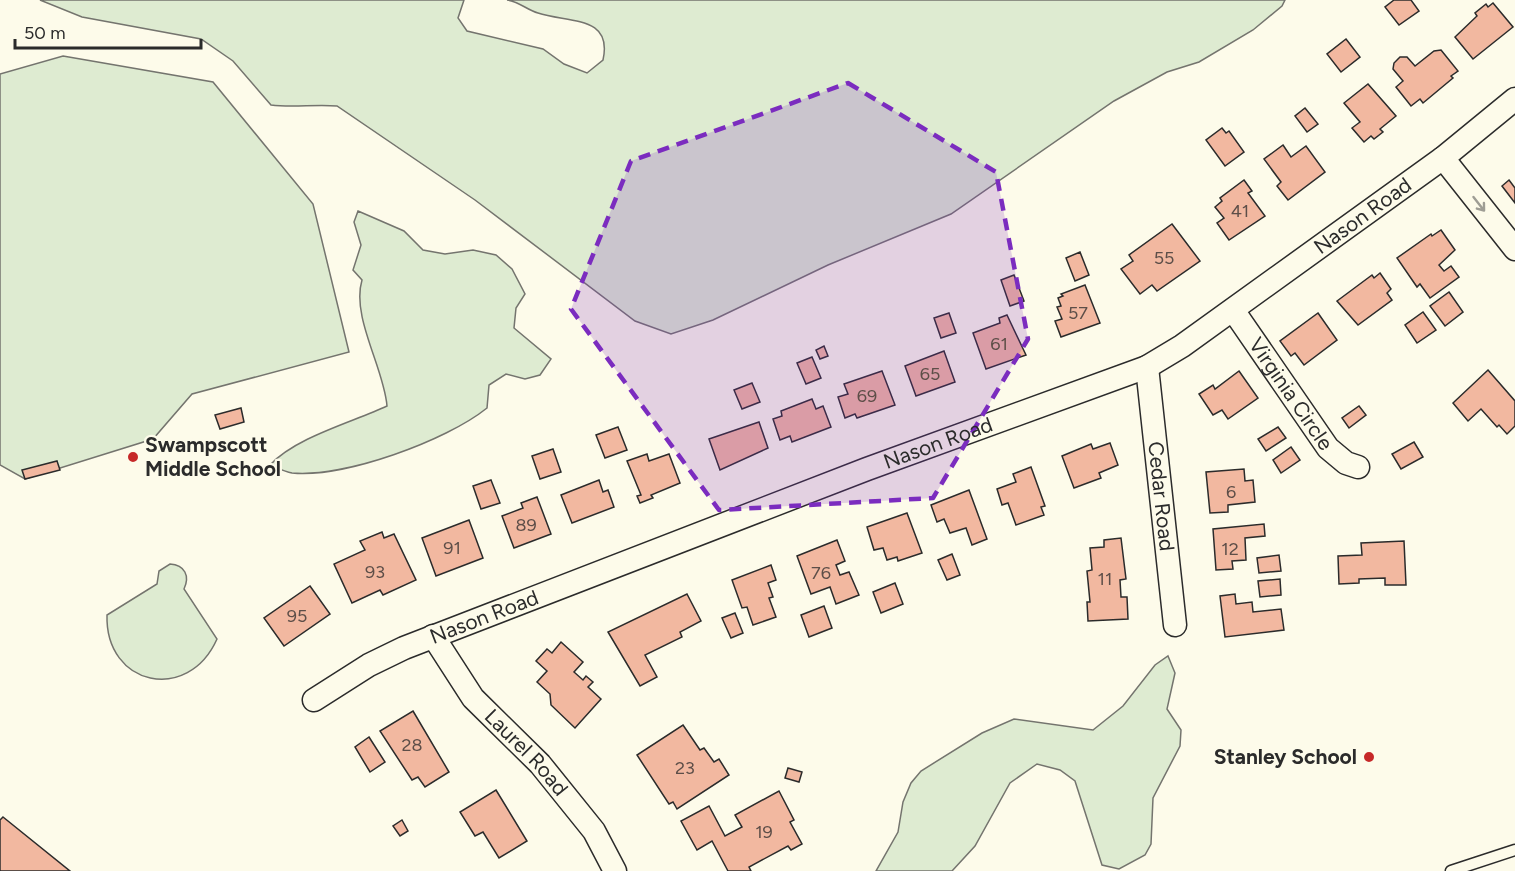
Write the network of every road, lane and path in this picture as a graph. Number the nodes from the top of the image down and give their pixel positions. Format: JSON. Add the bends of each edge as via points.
{"nodes":[{"id":1,"x":1515,"y":99,"type":"edge"},
{"id":2,"x":1443,"y":158,"type":"junction"},
{"id":3,"x":1515,"y":249,"type":"edge"},
{"id":4,"x":1233,"y":310,"type":"junction"},
{"id":5,"x":1147,"y":367,"type":"junction"},
{"id":6,"x":1358,"y":467,"type":"dead end"},
{"id":7,"x":1175,"y":625,"type":"dead end"},
{"id":8,"x":433,"y":636,"type":"junction"},
{"id":9,"x":314,"y":700,"type":"dead end"},
{"id":10,"x":1515,"y":850,"type":"edge"},
{"id":11,"x":615,"y":871,"type":"edge"},
{"id":12,"x":1452,"y":871,"type":"edge"}],
"edges":[{"from":1,"to":2,"type":"street","name":"Nason Road"},
{"from":2,"to":3,"type":"street","one_way":true},
{"from":2,"to":4,"type":"street","name":"Nason Road"},
{"from":4,"to":5,"type":"street","name":"Nason Road"},
{"from":4,"to":6,"type":"street","name":"Virginia Circle","via":[[1328,448],[1346,463]]},
{"from":5,"to":7,"type":"street","name":"Cedar Road"},
{"from":5,"to":8,"type":"street","name":"Nason Road","via":[[867,469]]},
{"from":8,"to":9,"type":"street","name":"Nason Road","via":[[369,665]]},
{"from":8,"to":11,"type":"street","name":"Laurel Road","via":[[473,698],[540,764],[587,823]]},
{"from":10,"to":12,"type":"lane"}]}
